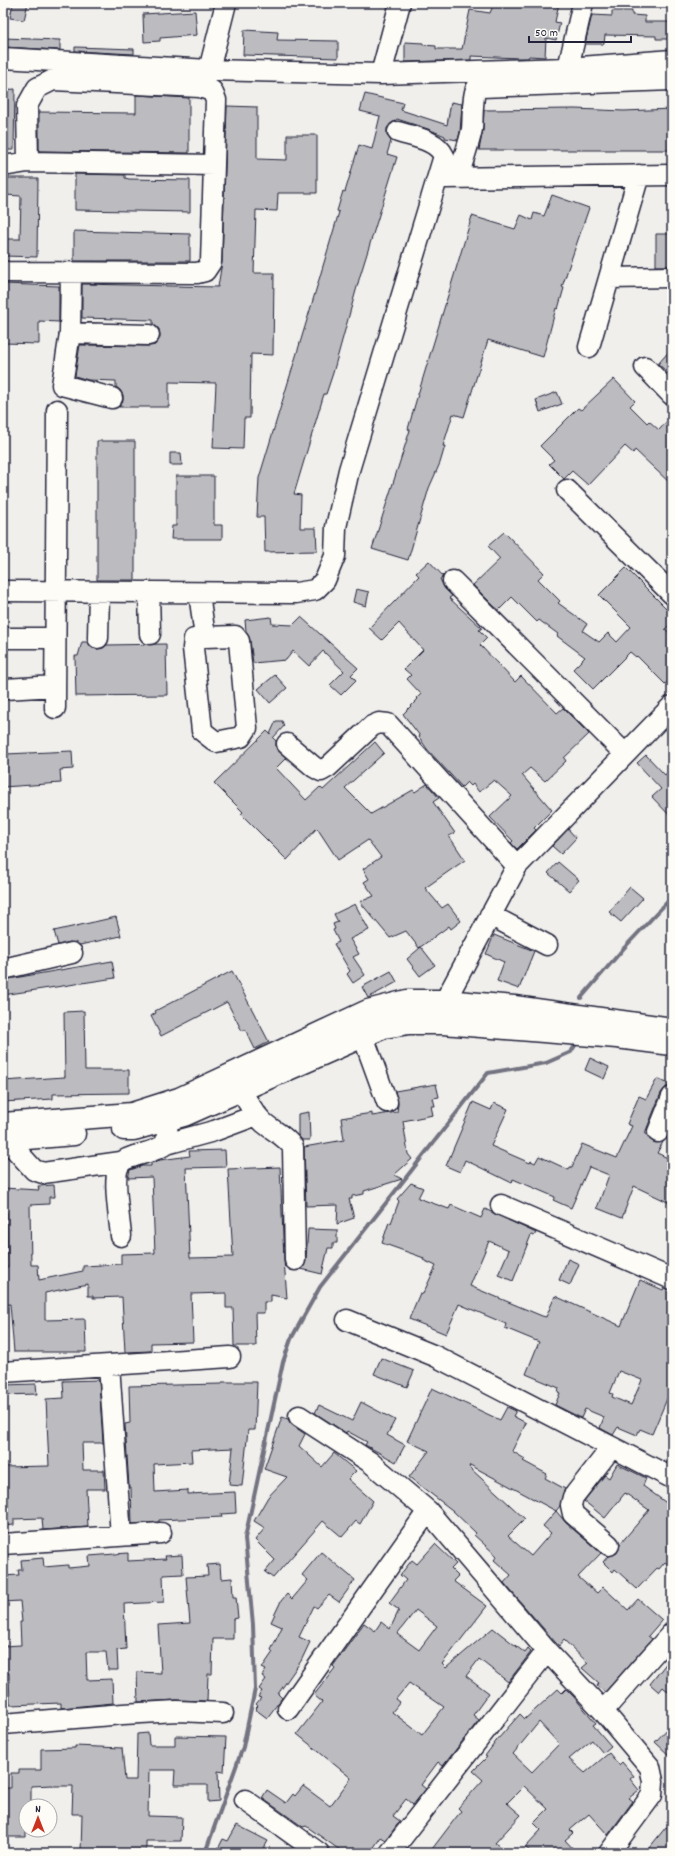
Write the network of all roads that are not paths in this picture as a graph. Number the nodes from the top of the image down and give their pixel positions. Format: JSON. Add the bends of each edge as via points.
{"nodes":[{"id":1,"x":226,"y":3,"type":"edge"},
{"id":2,"x":400,"y":3,"type":"edge"},
{"id":3,"x":583,"y":3,"type":"edge"},
{"id":4,"x":3,"y":58,"type":"edge"},
{"id":5,"x":672,"y":60,"type":"edge"},
{"id":6,"x":568,"y":68,"type":"junction"},
{"id":7,"x":209,"y":70,"type":"junction"},
{"id":8,"x":381,"y":74,"type":"junction"},
{"id":9,"x":672,"y":80,"type":"edge"},
{"id":10,"x":398,"y":132,"type":"dead end"},
{"id":11,"x":28,"y":162,"type":"junction"},
{"id":12,"x":214,"y":165,"type":"junction"},
{"id":13,"x":3,"y":166,"type":"edge"},
{"id":14,"x":639,"y":175,"type":"junction"},
{"id":15,"x":672,"y":175,"type":"edge"},
{"id":16,"x":437,"y":178,"type":"junction"},
{"id":17,"x":458,"y":178,"type":"junction"},
{"id":18,"x":3,"y":270,"type":"edge"},
{"id":19,"x":71,"y":272,"type":"junction"},
{"id":20,"x":672,"y":277,"type":"edge"},
{"id":21,"x":609,"y":278,"type":"junction"},
{"id":22,"x":70,"y":333,"type":"junction"},
{"id":23,"x":149,"y":335,"type":"dead end"},
{"id":24,"x":589,"y":347,"type":"dead end"},
{"id":25,"x":645,"y":367,"type":"dead end"},
{"id":26,"x":672,"y":395,"type":"edge"},
{"id":27,"x":112,"y":398,"type":"dead end"},
{"id":28,"x":57,"y":410,"type":"dead end"},
{"id":29,"x":567,"y":490,"type":"dead end"},
{"id":30,"x":453,"y":581,"type":"dead end"},
{"id":31,"x":3,"y":591,"type":"edge"},
{"id":32,"x":54,"y":592,"type":"junction"},
{"id":33,"x":99,"y":592,"type":"junction"},
{"id":34,"x":149,"y":592,"type":"junction"},
{"id":35,"x":199,"y":593,"type":"junction"},
{"id":36,"x":672,"y":594,"type":"edge"},
{"id":37,"x":150,"y":634,"type":"dead end"},
{"id":38,"x":205,"y":637,"type":"junction"},
{"id":39,"x":3,"y":638,"type":"edge"},
{"id":40,"x":54,"y":638,"type":"junction"},
{"id":41,"x":98,"y":638,"type":"dead end"},
{"id":42,"x":55,"y":686,"type":"junction"},
{"id":43,"x":5,"y":689,"type":"dead end"},
{"id":44,"x":672,"y":706,"type":"edge"},
{"id":45,"x":55,"y":708,"type":"dead end"},
{"id":46,"x":287,"y":744,"type":"dead end"},
{"id":47,"x":625,"y":754,"type":"junction"},
{"id":48,"x":517,"y":866,"type":"junction"},
{"id":49,"x":490,"y":914,"type":"junction"},
{"id":50,"x":547,"y":945,"type":"dead end"},
{"id":51,"x":72,"y":953,"type":"dead end"},
{"id":52,"x":3,"y":969,"type":"edge"},
{"id":53,"x":445,"y":1001,"type":"junction"},
{"id":54,"x":672,"y":1029,"type":"edge"},
{"id":55,"x":363,"y":1036,"type":"junction"},
{"id":56,"x":672,"y":1044,"type":"edge"},
{"id":57,"x":240,"y":1089,"type":"junction"},
{"id":58,"x":672,"y":1097,"type":"edge"},
{"id":59,"x":387,"y":1102,"type":"dead end"},
{"id":60,"x":256,"y":1115,"type":"junction"},
{"id":61,"x":168,"y":1120,"type":"junction"},
{"id":62,"x":658,"y":1132,"type":"dead end"},
{"id":63,"x":4,"y":1134,"type":"edge"},
{"id":64,"x":166,"y":1144,"type":"junction"},
{"id":65,"x":121,"y":1162,"type":"junction"},
{"id":66,"x":501,"y":1205,"type":"dead end"},
{"id":67,"x":121,"y":1236,"type":"dead end"},
{"id":68,"x":295,"y":1260,"type":"dead end"},
{"id":69,"x":672,"y":1279,"type":"edge"},
{"id":70,"x":347,"y":1320,"type":"dead end"},
{"id":71,"x":230,"y":1357,"type":"dead end"},
{"id":72,"x":109,"y":1365,"type":"junction"},
{"id":73,"x":3,"y":1372,"type":"edge"},
{"id":74,"x":299,"y":1416,"type":"dead end"},
{"id":75,"x":612,"y":1447,"type":"junction"},
{"id":76,"x":672,"y":1478,"type":"edge"},
{"id":77,"x":428,"y":1511,"type":"junction"},
{"id":78,"x":161,"y":1533,"type":"dead end"},
{"id":79,"x":121,"y":1536,"type":"junction"},
{"id":80,"x":3,"y":1544,"type":"edge"},
{"id":81,"x":609,"y":1545,"type":"dead end"},
{"id":82,"x":672,"y":1634,"type":"edge"},
{"id":83,"x":547,"y":1651,"type":"junction"},
{"id":84,"x":288,"y":1709,"type":"dead end"},
{"id":85,"x":603,"y":1711,"type":"junction"},
{"id":86,"x":223,"y":1713,"type":"dead end"},
{"id":87,"x":3,"y":1724,"type":"edge"},
{"id":88,"x":245,"y":1800,"type":"dead end"},
{"id":89,"x":319,"y":1853,"type":"edge"},
{"id":90,"x":390,"y":1853,"type":"edge"},
{"id":91,"x":609,"y":1853,"type":"edge"}],
"edges":[{"from":1,"to":7,"type":"street"},
{"from":2,"to":8,"type":"street"},
{"from":3,"to":6,"type":"street"},
{"from":4,"to":7,"type":"street"},
{"from":5,"to":6,"type":"street"},
{"from":6,"to":8,"type":"street"},
{"from":7,"to":8,"type":"street"},
{"from":9,"to":17,"type":"street","via":[[476,89],[471,131]]},
{"from":10,"to":16,"type":"street","via":[[440,148],[444,156]]},
{"from":11,"to":12,"type":"street"},
{"from":11,"to":12,"type":"street","via":[[27,106],[37,88],[53,80],[200,87],[212,91],[216,100]]},
{"from":11,"to":13,"type":"street"},
{"from":12,"to":19,"type":"street","via":[[211,262],[205,271]]},
{"from":14,"to":15,"type":"street"},
{"from":14,"to":17,"type":"street"},
{"from":14,"to":21,"type":"street"},
{"from":16,"to":17,"type":"street"},
{"from":16,"to":35,"type":"street","via":[[349,470],[336,527],[335,556],[325,580],[315,590],[296,593]]},
{"from":18,"to":19,"type":"street"},
{"from":19,"to":22,"type":"street"},
{"from":20,"to":21,"type":"street"},
{"from":21,"to":24,"type":"street"},
{"from":22,"to":23,"type":"street"},
{"from":22,"to":27,"type":"street","via":[[62,385]]},
{"from":25,"to":26,"type":"street"},
{"from":28,"to":32,"type":"street"},
{"from":29,"to":36,"type":"street"},
{"from":30,"to":47,"type":"street"},
{"from":31,"to":32,"type":"street"},
{"from":32,"to":33,"type":"street"},
{"from":32,"to":40,"type":"street"},
{"from":33,"to":34,"type":"street"},
{"from":33,"to":41,"type":"street"},
{"from":34,"to":35,"type":"street"},
{"from":34,"to":37,"type":"street"},
{"from":35,"to":38,"type":"street"},
{"from":38,"to":38,"type":"street","via":[[235,636],[239,641],[247,728],[241,737],[216,742],[202,731],[193,648],[194,639]]},
{"from":39,"to":40,"type":"street"},
{"from":40,"to":42,"type":"street"},
{"from":42,"to":43,"type":"street"},
{"from":42,"to":45,"type":"street"},
{"from":44,"to":47,"type":"street"},
{"from":46,"to":48,"type":"street","via":[[314,768],[321,771],[372,726],[379,723],[388,724]]},
{"from":47,"to":48,"type":"street"},
{"from":48,"to":49,"type":"street"},
{"from":49,"to":50,"type":"street"},
{"from":49,"to":53,"type":"street"},
{"from":51,"to":52,"type":"street"},
{"from":53,"to":54,"type":"main road"},
{"from":53,"to":63,"type":"main road","via":[[407,1001],[368,1011],[179,1099],[132,1114]]},
{"from":55,"to":56,"type":"main road","via":[[384,1027],[409,1023],[443,1023]]},
{"from":55,"to":57,"type":"main road"},
{"from":55,"to":59,"type":"street"},
{"from":57,"to":60,"type":"street"},
{"from":57,"to":61,"type":"main road"},
{"from":58,"to":62,"type":"street"},
{"from":60,"to":64,"type":"street","via":[[214,1131]]},
{"from":60,"to":68,"type":"street","via":[[284,1136],[293,1147]]},
{"from":61,"to":63,"type":"main road","via":[[134,1129]]},
{"from":61,"to":64,"type":"street"},
{"from":63,"to":65,"type":"street","via":[[34,1170],[43,1173]]},
{"from":64,"to":65,"type":"street"},
{"from":65,"to":67,"type":"street","via":[[116,1179]]},
{"from":66,"to":69,"type":"street"},
{"from":70,"to":75,"type":"street","via":[[435,1356]]},
{"from":71,"to":72,"type":"street"},
{"from":72,"to":73,"type":"street"},
{"from":72,"to":79,"type":"street"},
{"from":74,"to":77,"type":"street","via":[[370,1462]]},
{"from":75,"to":76,"type":"street"},
{"from":75,"to":81,"type":"street","via":[[573,1497],[571,1505],[573,1514]]},
{"from":77,"to":83,"type":"street"},
{"from":77,"to":84,"type":"street"},
{"from":78,"to":79,"type":"street"},
{"from":79,"to":80,"type":"street"},
{"from":82,"to":85,"type":"street"},
{"from":83,"to":85,"type":"street"},
{"from":83,"to":90,"type":"street"},
{"from":85,"to":91,"type":"street","via":[[650,1768],[653,1780],[652,1794]]},
{"from":86,"to":87,"type":"street","via":[[177,1711]]},
{"from":88,"to":89,"type":"street"}]}
